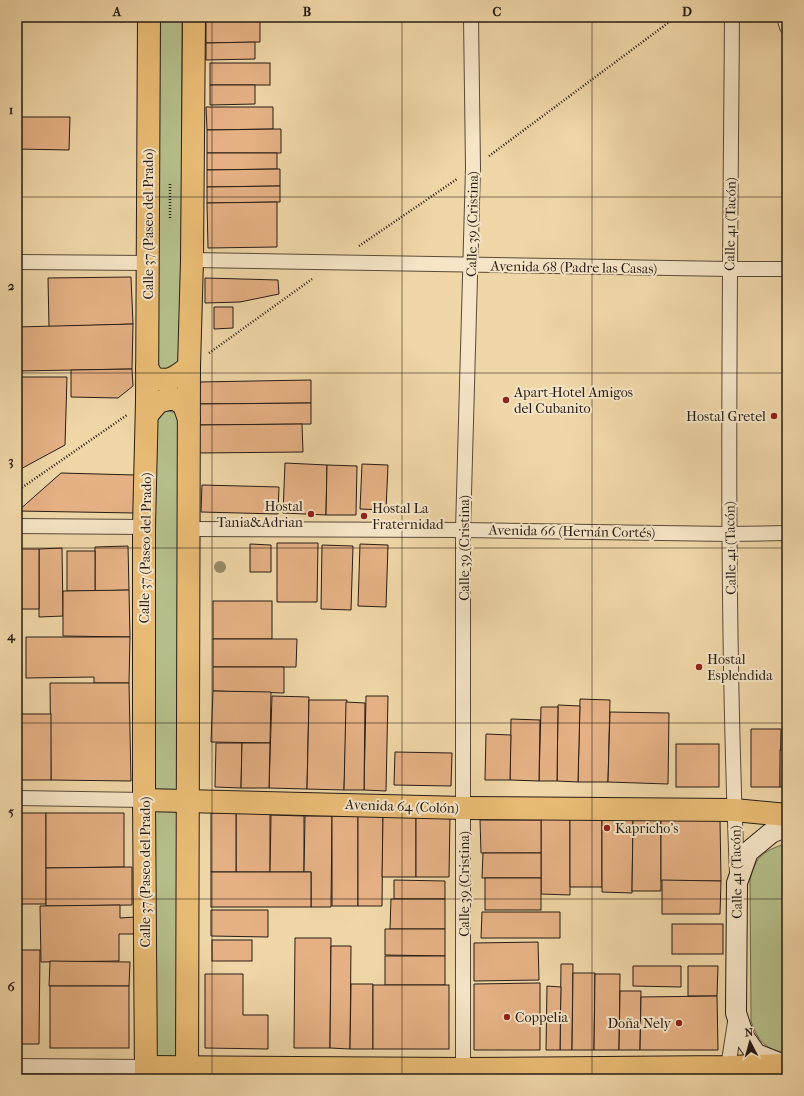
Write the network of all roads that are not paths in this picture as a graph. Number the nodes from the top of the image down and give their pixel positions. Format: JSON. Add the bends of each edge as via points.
{"nodes":[{"id":1,"x":150,"y":17,"type":"edge"},
{"id":2,"x":194,"y":17,"type":"edge"},
{"id":3,"x":471,"y":17,"type":"edge"},
{"id":4,"x":732,"y":17,"type":"edge"},
{"id":5,"x":784,"y":17,"type":"edge"},
{"id":6,"x":787,"y":27,"type":"edge"},
{"id":7,"x":192,"y":260,"type":"junction"},
{"id":8,"x":17,"y":262,"type":"edge"},
{"id":9,"x":148,"y":263,"type":"junction"},
{"id":10,"x":471,"y":266,"type":"junction"},
{"id":11,"x":787,"y":269,"type":"edge"},
{"id":12,"x":730,"y":270,"type":"junction"},
{"id":13,"x":190,"y":367,"type":"junction"},
{"id":14,"x":147,"y":368,"type":"junction"},
{"id":15,"x":147,"y":415,"type":"junction"},
{"id":16,"x":189,"y":419,"type":"junction"},
{"id":17,"x":17,"y":526,"type":"edge"},
{"id":18,"x":144,"y":527,"type":"junction"},
{"id":19,"x":189,"y":529,"type":"junction"},
{"id":20,"x":463,"y":530,"type":"junction"},
{"id":21,"x":787,"y":533,"type":"edge"},
{"id":22,"x":729,"y":534,"type":"junction"},
{"id":23,"x":17,"y":798,"type":"edge"},
{"id":24,"x":144,"y":800,"type":"junction"},
{"id":25,"x":188,"y":800,"type":"junction"},
{"id":26,"x":464,"y":808,"type":"junction"},
{"id":27,"x":734,"y":810,"type":"junction"},
{"id":28,"x":787,"y":815,"type":"edge"},
{"id":29,"x":787,"y":826,"type":"edge"},
{"id":30,"x":737,"y":883,"type":"junction"},
{"id":31,"x":736,"y":1012,"type":"junction"},
{"id":32,"x":786,"y":1065,"type":"edge"},
{"id":33,"x":17,"y":1066,"type":"edge"},
{"id":34,"x":146,"y":1073,"type":"edge"},
{"id":35,"x":187,"y":1073,"type":"edge"},
{"id":36,"x":728,"y":1073,"type":"edge"},
{"id":37,"x":463,"y":1074,"type":"edge"}],
"edges":[{"from":1,"to":9,"type":"main road","name":"Calle 37 (Paseo del Prado)"},
{"from":2,"to":7,"type":"main road"},
{"from":3,"to":10,"type":"street","name":"Calle 39 (Cristina)"},
{"from":4,"to":12,"type":"street","name":"Calle 41 (Tacón)"},
{"from":5,"to":6,"type":"street"},
{"from":7,"to":10,"type":"street","name":"Avenida 68 (Padre las Casas)"},
{"from":7,"to":13,"type":"main road"},
{"from":8,"to":9,"type":"street"},
{"from":9,"to":14,"type":"main road","name":"Calle 37 (Paseo del Prado)"},
{"from":10,"to":12,"type":"street","name":"Avenida 68 (Padre las Casas)"},
{"from":10,"to":20,"type":"street","name":"Calle 39 (Cristina)"},
{"from":11,"to":12,"type":"street","name":"Avenida 68 (Padre las Casas)"},
{"from":12,"to":22,"type":"street","name":"Calle 41 (Tacón)"},
{"from":13,"to":14,"type":"main road","via":[[170,380],[153,378]]},
{"from":13,"to":16,"type":"main road"},
{"from":14,"to":15,"type":"main road","name":"Calle 37 (Paseo del Prado)"},
{"from":15,"to":16,"type":"main road","via":[[158,402],[176,399],[184,405]]},
{"from":15,"to":18,"type":"main road","name":"Calle 37 (Paseo del Prado)"},
{"from":16,"to":19,"type":"main road"},
{"from":17,"to":18,"type":"street"},
{"from":18,"to":24,"type":"main road","name":"Calle 37 (Paseo del Prado)"},
{"from":19,"to":20,"type":"street","name":"Avenida 66 (Hernán Cortés)"},
{"from":19,"to":25,"type":"main road"},
{"from":20,"to":22,"type":"street","name":"Avenida 66 (Hernán Cortés)"},
{"from":20,"to":26,"type":"street","name":"Calle 39 (Cristina)"},
{"from":21,"to":22,"type":"street","name":"Avenida 66 (Hernán Cortés)"},
{"from":22,"to":27,"type":"street","name":"Calle 41 (Tacón)"},
{"from":23,"to":24,"type":"street","name":"Avenida 64 (Colón)"},
{"from":24,"to":25,"type":"main road","name":"Avenida 64 (Colón)"},
{"from":24,"to":34,"type":"main road","name":"Calle 37 (Paseo del Prado)"},
{"from":25,"to":26,"type":"main road","name":"Avenida 64 (Colón)"},
{"from":25,"to":35,"type":"main road"},
{"from":26,"to":27,"type":"main road","name":"Avenida 64 (Colón)"},
{"from":26,"to":37,"type":"street","name":"Calle 39 (Cristina)"},
{"from":27,"to":28,"type":"main road","name":"Avenida 64 (Colón)"},
{"from":27,"to":30,"type":"street","name":"Calle 41 (Tacón)"},
{"from":29,"to":30,"type":"street","via":[[771,833],[748,852]]},
{"from":30,"to":31,"type":"street","name":"Calle 41 (Tacón)"},
{"from":31,"to":32,"type":"street","via":[[744,1037],[756,1054]]},
{"from":31,"to":36,"type":"street","name":"Calle 41 (Tacón)"},
{"from":32,"to":36,"type":"main road"},
{"from":33,"to":34,"type":"street"},
{"from":34,"to":35,"type":"main road"},
{"from":35,"to":37,"type":"main road"},
{"from":36,"to":37,"type":"main road"}]}
